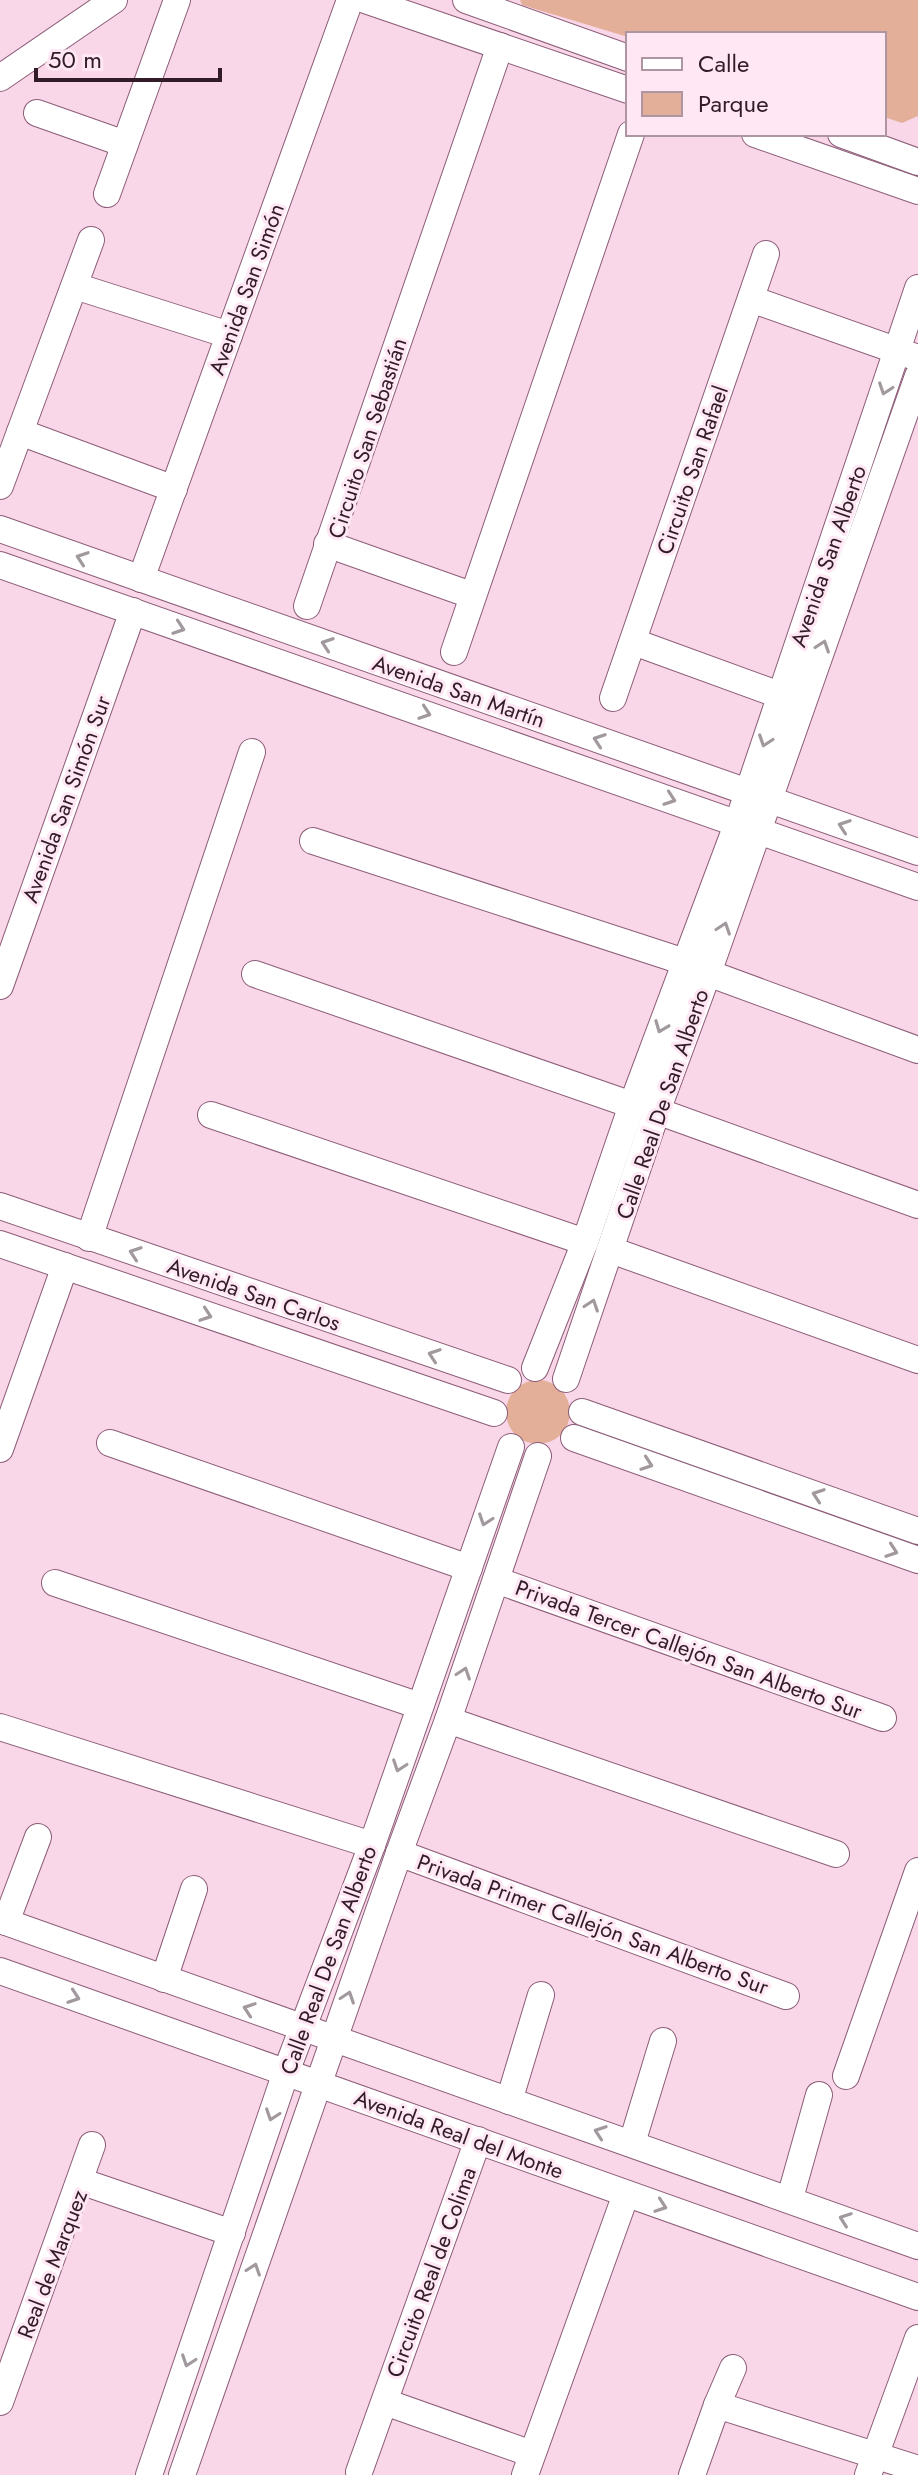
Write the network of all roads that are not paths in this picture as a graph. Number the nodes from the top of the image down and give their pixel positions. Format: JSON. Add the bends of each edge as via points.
{"nodes":[{"id":1,"x":114,"y":0,"type":"edge"},
{"id":2,"x":177,"y":0,"type":"edge"},
{"id":3,"x":350,"y":0,"type":"edge"},
{"id":4,"x":365,"y":0,"type":"edge"},
{"id":5,"x":466,"y":0,"type":"edge"},
{"id":6,"x":500,"y":46,"type":"junction"},
{"id":7,"x":626,"y":57,"type":"edge"},
{"id":8,"x":0,"y":78,"type":"edge"},
{"id":9,"x":626,"y":89,"type":"edge"},
{"id":10,"x":37,"y":113,"type":"dead end"},
{"id":11,"x":630,"y":136,"type":"edge"},
{"id":12,"x":761,"y":136,"type":"edge"},
{"id":13,"x":846,"y":136,"type":"edge"},
{"id":14,"x":125,"y":144,"type":"junction"},
{"id":15,"x":918,"y":162,"type":"edge"},
{"id":16,"x":918,"y":191,"type":"edge"},
{"id":17,"x":107,"y":194,"type":"dead end"},
{"id":18,"x":91,"y":240,"type":"dead end"},
{"id":19,"x":766,"y":254,"type":"dead end"},
{"id":20,"x":75,"y":286,"type":"junction"},
{"id":21,"x":918,"y":288,"type":"edge"},
{"id":22,"x":751,"y":299,"type":"junction"},
{"id":23,"x":229,"y":335,"type":"junction"},
{"id":24,"x":908,"y":355,"type":"edge"},
{"id":25,"x":918,"y":376,"type":"edge"},
{"id":26,"x":20,"y":432,"type":"junction"},
{"id":27,"x":0,"y":486,"type":"edge"},
{"id":28,"x":174,"y":489,"type":"junction"},
{"id":29,"x":0,"y":529,"type":"edge"},
{"id":30,"x":327,"y":544,"type":"junction"},
{"id":31,"x":0,"y":565,"type":"edge"},
{"id":32,"x":141,"y":579,"type":"junction"},
{"id":33,"x":471,"y":595,"type":"junction"},
{"id":34,"x":307,"y":606,"type":"dead end"},
{"id":35,"x":133,"y":611,"type":"junction"},
{"id":36,"x":634,"y":642,"type":"junction"},
{"id":37,"x":454,"y":652,"type":"dead end"},
{"id":38,"x":613,"y":698,"type":"dead end"},
{"id":39,"x":792,"y":700,"type":"junction"},
{"id":40,"x":252,"y":752,"type":"dead end"},
{"id":41,"x":758,"y":795,"type":"junction"},
{"id":42,"x":747,"y":825,"type":"junction"},
{"id":43,"x":313,"y":841,"type":"dead end"},
{"id":44,"x":918,"y":852,"type":"edge"},
{"id":45,"x":918,"y":887,"type":"edge"},
{"id":46,"x":697,"y":968,"type":"junction"},
{"id":47,"x":255,"y":974,"type":"dead end"},
{"id":48,"x":0,"y":986,"type":"edge"},
{"id":49,"x":918,"y":1050,"type":"edge"},
{"id":50,"x":644,"y":1108,"type":"junction"},
{"id":51,"x":211,"y":1115,"type":"dead end"},
{"id":52,"x":918,"y":1205,"type":"edge"},
{"id":53,"x":0,"y":1206,"type":"edge"},
{"id":54,"x":89,"y":1238,"type":"junction"},
{"id":55,"x":585,"y":1242,"type":"junction"},
{"id":56,"x":0,"y":1244,"type":"edge"},
{"id":57,"x":611,"y":1250,"type":"junction"},
{"id":58,"x":65,"y":1266,"type":"junction"},
{"id":59,"x":918,"y":1360,"type":"edge"},
{"id":60,"x":535,"y":1368,"type":"junction"},
{"id":61,"x":566,"y":1379,"type":"junction"},
{"id":62,"x":508,"y":1380,"type":"junction"},
{"id":63,"x":582,"y":1412,"type":"junction"},
{"id":64,"x":494,"y":1413,"type":"junction"},
{"id":65,"x":574,"y":1438,"type":"junction"},
{"id":66,"x":110,"y":1443,"type":"dead end"},
{"id":67,"x":511,"y":1447,"type":"junction"},
{"id":68,"x":0,"y":1449,"type":"edge"},
{"id":69,"x":538,"y":1456,"type":"junction"},
{"id":70,"x":918,"y":1531,"type":"edge"},
{"id":71,"x":918,"y":1560,"type":"edge"},
{"id":72,"x":469,"y":1568,"type":"junction"},
{"id":73,"x":496,"y":1580,"type":"junction"},
{"id":74,"x":55,"y":1583,"type":"dead end"},
{"id":75,"x":420,"y":1706,"type":"junction"},
{"id":76,"x":883,"y":1718,"type":"dead end"},
{"id":77,"x":448,"y":1720,"type":"junction"},
{"id":78,"x":0,"y":1727,"type":"edge"},
{"id":79,"x":38,"y":1837,"type":"dead end"},
{"id":80,"x":372,"y":1845,"type":"junction"},
{"id":81,"x":399,"y":1853,"type":"junction"},
{"id":82,"x":836,"y":1854,"type":"dead end"},
{"id":83,"x":918,"y":1871,"type":"edge"},
{"id":84,"x":194,"y":1889,"type":"dead end"},
{"id":85,"x":3,"y":1921,"type":"edge"},
{"id":86,"x":0,"y":1971,"type":"edge"},
{"id":87,"x":164,"y":1979,"type":"junction"},
{"id":88,"x":541,"y":1995,"type":"dead end"},
{"id":89,"x":786,"y":1996,"type":"dead end"},
{"id":90,"x":303,"y":2028,"type":"junction"},
{"id":91,"x":334,"y":2039,"type":"junction"},
{"id":92,"x":663,"y":2041,"type":"dead end"},
{"id":93,"x":286,"y":2072,"type":"junction"},
{"id":94,"x":846,"y":2076,"type":"dead end"},
{"id":95,"x":319,"y":2084,"type":"junction"},
{"id":96,"x":819,"y":2095,"type":"dead end"},
{"id":97,"x":509,"y":2101,"type":"junction"},
{"id":98,"x":478,"y":2140,"type":"junction"},
{"id":99,"x":632,"y":2143,"type":"junction"},
{"id":100,"x":92,"y":2145,"type":"dead end"},
{"id":101,"x":80,"y":2181,"type":"junction"},
{"id":102,"x":626,"y":2194,"type":"junction"},
{"id":103,"x":790,"y":2198,"type":"junction"},
{"id":104,"x":232,"y":2233,"type":"junction"},
{"id":105,"x":918,"y":2246,"type":"edge"},
{"id":106,"x":918,"y":2297,"type":"edge"},
{"id":107,"x":918,"y":2338,"type":"edge"},
{"id":108,"x":733,"y":2368,"type":"dead end"},
{"id":109,"x":0,"y":2402,"type":"edge"},
{"id":110,"x":385,"y":2402,"type":"junction"},
{"id":111,"x":717,"y":2405,"type":"junction"},
{"id":112,"x":529,"y":2465,"type":"edge"},
{"id":113,"x":872,"y":2466,"type":"edge"},
{"id":114,"x":918,"y":2469,"type":"edge"},
{"id":115,"x":359,"y":2472,"type":"dead end"},
{"id":116,"x":149,"y":2475,"type":"edge"},
{"id":117,"x":182,"y":2475,"type":"edge"},
{"id":118,"x":692,"y":2475,"type":"edge"}],
"edges":[{"from":1,"to":8,"type":"street"},
{"from":2,"to":14,"type":"street"},
{"from":3,"to":23,"type":"street","name":"Avenida San Simón"},
{"from":4,"to":6,"type":"street"},
{"from":5,"to":7,"type":"street"},
{"from":6,"to":9,"type":"street"},
{"from":6,"to":30,"type":"street","name":"Circuito San Sebastián"},
{"from":10,"to":14,"type":"street"},
{"from":11,"to":33,"type":"street"},
{"from":12,"to":16,"type":"street"},
{"from":13,"to":15,"type":"street"},
{"from":14,"to":17,"type":"street"},
{"from":18,"to":20,"type":"street"},
{"from":19,"to":22,"type":"street","name":"Circuito San Rafael"},
{"from":20,"to":23,"type":"street"},
{"from":20,"to":26,"type":"street"},
{"from":21,"to":24,"type":"street","name":"Avenida San Alberto"},
{"from":22,"to":24,"type":"street"},
{"from":22,"to":36,"type":"street","name":"Circuito San Rafael"},
{"from":23,"to":28,"type":"street","name":"Avenida San Simón"},
{"from":24,"to":39,"type":"street","name":"Avenida San Alberto","one_way":true},
{"from":39,"to":25,"type":"street","name":"Avenida San Alberto","one_way":true},
{"from":26,"to":27,"type":"street"},
{"from":26,"to":28,"type":"street"},
{"from":28,"to":32,"type":"street","name":"Avenida San Simón"},
{"from":32,"to":29,"type":"street","name":"Avenida San Martín","one_way":true},
{"from":30,"to":33,"type":"street","name":"Circuito San Sebastián"},
{"from":30,"to":34,"type":"street"},
{"from":31,"to":35,"type":"street","name":"Avenida San Martín"},
{"from":41,"to":32,"type":"street","name":"Avenida San Martín","one_way":true},
{"from":33,"to":37,"type":"street"},
{"from":35,"to":42,"type":"street","name":"Avenida San Martín","one_way":true},
{"from":35,"to":48,"type":"street","name":"Avenida San Simón Sur"},
{"from":36,"to":38,"type":"street","name":"Circuito San Rafael"},
{"from":36,"to":39,"type":"street"},
{"from":39,"to":41,"type":"street","name":"Avenida San Alberto"},
{"from":40,"to":54,"type":"street"},
{"from":41,"to":42,"type":"street","name":"Avenida San Alberto"},
{"from":44,"to":41,"type":"street","name":"Avenida San Martín","one_way":true},
{"from":42,"to":45,"type":"street","name":"Avenida San Martín"},
{"from":42,"to":46,"type":"street","name":"Calle Real De San Alberto"},
{"from":43,"to":46,"type":"street"},
{"from":46,"to":49,"type":"street"},
{"from":46,"to":50,"type":"street","name":"Calle Real De San Alberto"},
{"from":47,"to":50,"type":"street"},
{"from":50,"to":52,"type":"street"},
{"from":50,"to":55,"type":"street","name":"Calle Real De San Alberto"},
{"from":50,"to":57,"type":"street","name":"Calle Real De San Alberto"},
{"from":51,"to":55,"type":"street"},
{"from":53,"to":54,"type":"street","name":"Avenida San Carlos"},
{"from":62,"to":54,"type":"street","name":"Avenida San Carlos","one_way":true},
{"from":55,"to":60,"type":"street","name":"Calle Real De San Alberto"},
{"from":56,"to":58,"type":"street","name":"Avenida San Carlos"},
{"from":57,"to":59,"type":"street"},
{"from":61,"to":57,"type":"street","name":"Calle Real De San Alberto","one_way":true},
{"from":58,"to":64,"type":"street","name":"Avenida San Carlos","one_way":true},
{"from":58,"to":68,"type":"street"},
{"from":60,"to":61,"type":"street"},
{"from":60,"to":62,"type":"street"},
{"from":61,"to":63,"type":"street"},
{"from":62,"to":64,"type":"street"},
{"from":63,"to":65,"type":"street"},
{"from":70,"to":63,"type":"street","one_way":true},
{"from":64,"to":67,"type":"street","via":[[496,1426]]},
{"from":65,"to":69,"type":"street","via":[[551,1454]]},
{"from":65,"to":71,"type":"street","one_way":true},
{"from":66,"to":72,"type":"street"},
{"from":67,"to":69,"type":"street"},
{"from":67,"to":72,"type":"street","name":"Calle Real De San Alberto","one_way":true},
{"from":69,"to":73,"type":"street","name":"Calle Real De San Alberto"},
{"from":72,"to":75,"type":"street","name":"Calle Real De San Alberto"},
{"from":73,"to":76,"type":"street","name":"Privada Tercer Callejón San Alberto Sur"},
{"from":77,"to":73,"type":"street","name":"Calle Real De San Alberto","one_way":true},
{"from":74,"to":75,"type":"street"},
{"from":75,"to":80,"type":"street","name":"Calle Real De San Alberto","one_way":true},
{"from":77,"to":81,"type":"street","name":"Calle Real De San Alberto"},
{"from":77,"to":82,"type":"street"},
{"from":78,"to":80,"type":"street"},
{"from":79,"to":85,"type":"street"},
{"from":80,"to":90,"type":"street","name":"Calle Real De San Alberto"},
{"from":81,"to":89,"type":"street","name":"Privada Primer Callejón San Alberto Sur"},
{"from":91,"to":81,"type":"street","name":"Calle Real De San Alberto","one_way":true},
{"from":83,"to":94,"type":"street"},
{"from":84,"to":87,"type":"street"},
{"from":85,"to":87,"type":"street"},
{"from":86,"to":93,"type":"street","name":"Avenida Real del Monte","one_way":true},
{"from":90,"to":87,"type":"street","one_way":true},
{"from":88,"to":97,"type":"street"},
{"from":90,"to":91,"type":"street"},
{"from":90,"to":93,"type":"street","name":"Calle Real De San Alberto"},
{"from":91,"to":95,"type":"street","name":"Calle Real De San Alberto"},
{"from":91,"to":97,"type":"street"},
{"from":92,"to":99,"type":"street"},
{"from":93,"to":95,"type":"street","name":"Avenida Real del Monte"},
{"from":93,"to":104,"type":"street","name":"Calle Real De San Alberto","one_way":true},
{"from":95,"to":98,"type":"street","name":"Avenida Real del Monte"},
{"from":117,"to":95,"type":"street","name":"Calle Real De San Alberto","one_way":true},
{"from":96,"to":103,"type":"street"},
{"from":99,"to":97,"type":"street","one_way":true},
{"from":98,"to":102,"type":"street","name":"Avenida Real del Monte"},
{"from":98,"to":110,"type":"street","name":"Circuito Real de Colima"},
{"from":99,"to":103,"type":"street"},
{"from":100,"to":101,"type":"street"},
{"from":101,"to":104,"type":"street","name":"Real de Marquez"},
{"from":101,"to":109,"type":"street","name":"Real de Marquez"},
{"from":102,"to":106,"type":"street","name":"Avenida Real del Monte","one_way":true},
{"from":102,"to":112,"type":"street","name":"Circuito Real de Colima"},
{"from":105,"to":103,"type":"street","one_way":true},
{"from":104,"to":116,"type":"street","name":"Calle Real De San Alberto","one_way":true},
{"from":107,"to":113,"type":"street"},
{"from":108,"to":111,"type":"street"},
{"from":110,"to":112,"type":"street","name":"Circuito Real de Colima"},
{"from":110,"to":115,"type":"street"},
{"from":111,"to":113,"type":"street"},
{"from":111,"to":118,"type":"street"},
{"from":113,"to":114,"type":"street"}]}
